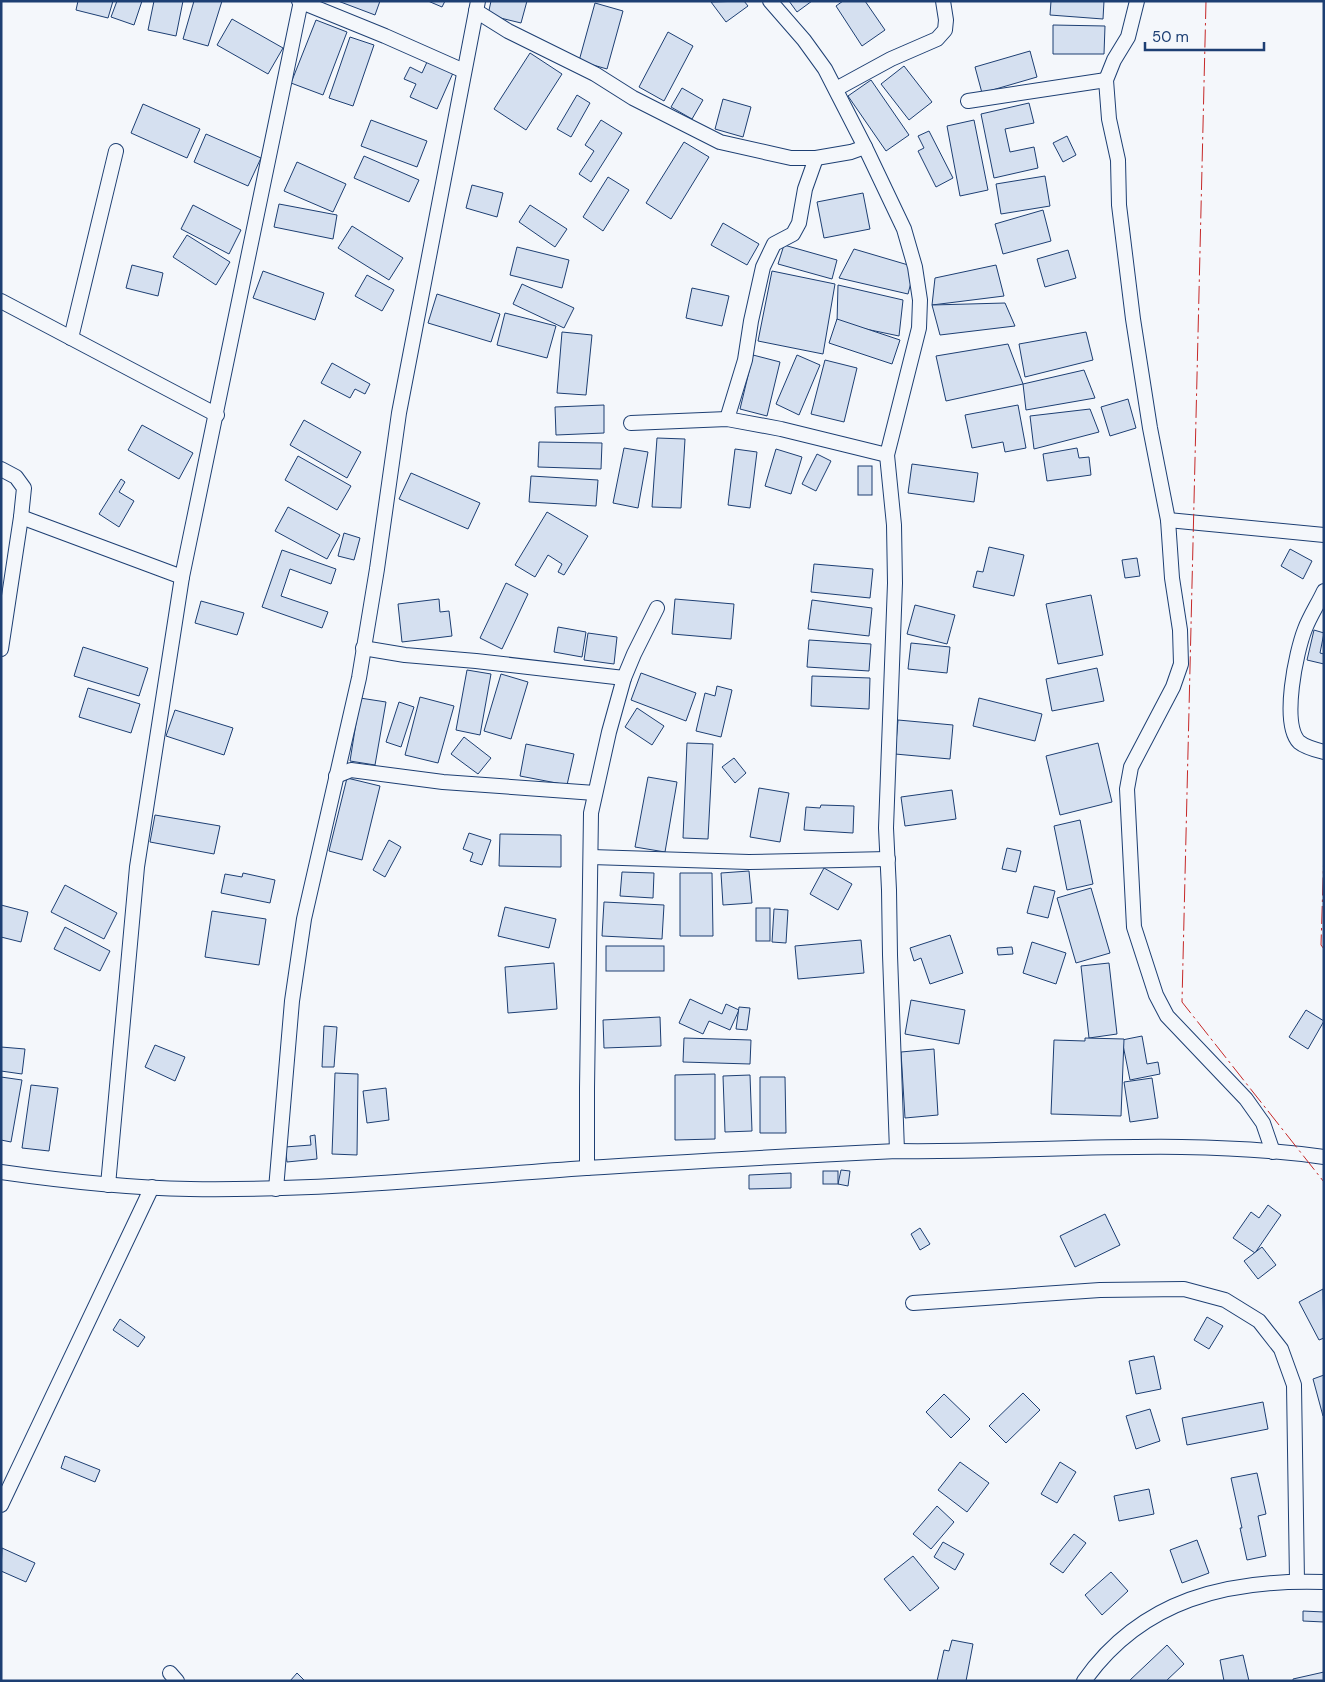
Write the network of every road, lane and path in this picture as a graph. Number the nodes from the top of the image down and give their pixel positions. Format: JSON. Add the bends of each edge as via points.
{"nodes":[{"id":1,"x":300,"y":1,"type":"edge"},
{"id":2,"x":770,"y":1,"type":"edge"},
{"id":3,"x":943,"y":1,"type":"edge"},
{"id":4,"x":1137,"y":1,"type":"edge"},
{"id":5,"x":477,"y":6,"type":"edge"},
{"id":6,"x":464,"y":71,"type":"junction"},
{"id":7,"x":1106,"y":80,"type":"junction"},
{"id":8,"x":836,"y":89,"type":"junction"},
{"id":9,"x":968,"y":101,"type":"dead end"},
{"id":10,"x":865,"y":147,"type":"junction"},
{"id":11,"x":116,"y":151,"type":"dead end"},
{"id":12,"x":816,"y":158,"type":"junction"},
{"id":13,"x":1,"y":301,"type":"edge"},
{"id":14,"x":71,"y":338,"type":"junction"},
{"id":15,"x":217,"y":415,"type":"junction"},
{"id":16,"x":727,"y":418,"type":"junction"},
{"id":17,"x":631,"y":423,"type":"dead end"},
{"id":18,"x":887,"y":455,"type":"junction"},
{"id":19,"x":1,"y":469,"type":"edge"},
{"id":20,"x":21,"y":517,"type":"junction"},
{"id":21,"x":1168,"y":520,"type":"junction"},
{"id":22,"x":1324,"y":535,"type":"edge"},
{"id":23,"x":182,"y":577,"type":"junction"},
{"id":24,"x":1324,"y":591,"type":"edge"},
{"id":25,"x":657,"y":608,"type":"dead end"},
{"id":26,"x":363,"y":648,"type":"junction"},
{"id":27,"x":1,"y":649,"type":"edge"},
{"id":28,"x":624,"y":678,"type":"junction"},
{"id":29,"x":1324,"y":752,"type":"edge"},
{"id":30,"x":336,"y":776,"type":"junction"},
{"id":31,"x":595,"y":793,"type":"junction"},
{"id":32,"x":591,"y":857,"type":"junction"},
{"id":33,"x":888,"y":859,"type":"junction"},
{"id":34,"x":897,"y":1151,"type":"junction"},
{"id":35,"x":1272,"y":1152,"type":"junction"},
{"id":36,"x":1324,"y":1157,"type":"edge"},
{"id":37,"x":587,"y":1168,"type":"junction"},
{"id":38,"x":1,"y":1172,"type":"edge"},
{"id":39,"x":108,"y":1185,"type":"junction"},
{"id":40,"x":152,"y":1187,"type":"junction"},
{"id":41,"x":276,"y":1189,"type":"junction"},
{"id":42,"x":913,"y":1303,"type":"dead end"},
{"id":43,"x":1,"y":1505,"type":"edge"},
{"id":44,"x":1297,"y":1581,"type":"junction"},
{"id":45,"x":1324,"y":1582,"type":"edge"},
{"id":46,"x":1084,"y":1681,"type":"edge"}],
"edges":[{"from":1,"to":6,"type":"street"},
{"from":1,"to":15,"type":"street"},
{"from":2,"to":8,"type":"street","via":[[804,40]]},
{"from":3,"to":8,"type":"street","via":[[945,30],[937,39]]},
{"from":4,"to":7,"type":"street","via":[[1128,37]]},
{"from":5,"to":6,"type":"street"},
{"from":5,"to":12,"type":"street","via":[[508,31],[720,142],[791,158]]},
{"from":6,"to":26,"type":"street","via":[[399,413]]},
{"from":7,"to":9,"type":"street"},
{"from":7,"to":21,"type":"street","via":[[1118,160],[1119,205],[1133,319]]},
{"from":8,"to":10,"type":"street"},
{"from":10,"to":12,"type":"street"},
{"from":10,"to":18,"type":"street","via":[[904,229],[920,300],[919,328]]},
{"from":11,"to":14,"type":"street"},
{"from":12,"to":16,"type":"street","via":[[798,224],[793,234],[774,244],[763,267],[745,360]]},
{"from":13,"to":14,"type":"street"},
{"from":14,"to":15,"type":"street"},
{"from":15,"to":23,"type":"street"},
{"from":16,"to":17,"type":"street"},
{"from":16,"to":18,"type":"street"},
{"from":18,"to":33,"type":"street","via":[[896,583],[887,758]]},
{"from":19,"to":20,"type":"street","via":[[16,477],[24,488]]},
{"from":20,"to":23,"type":"street"},
{"from":20,"to":27,"type":"street"},
{"from":21,"to":22,"type":"street"},
{"from":21,"to":35,"type":"street","via":[[1181,664],[1173,687],[1131,767],[1127,789],[1134,928],[1156,995],[1167,1016],[1246,1099],[1263,1123]]},
{"from":23,"to":39,"type":"street","via":[[137,866]]},
{"from":24,"to":29,"type":"street","via":[[1305,630],[1292,678],[1291,720],[1294,735],[1300,743]]},
{"from":25,"to":28,"type":"street"},
{"from":26,"to":28,"type":"street"},
{"from":26,"to":30,"type":"street"},
{"from":28,"to":31,"type":"street"},
{"from":30,"to":31,"type":"street","via":[[351,770],[442,782]]},
{"from":30,"to":41,"type":"street","via":[[304,919],[292,1001]]},
{"from":31,"to":32,"type":"street","via":[[591,813]]},
{"from":32,"to":33,"type":"street","via":[[749,862]]},
{"from":32,"to":37,"type":"street"},
{"from":33,"to":34,"type":"street"},
{"from":34,"to":35,"type":"street","via":[[1193,1146]]},
{"from":34,"to":37,"type":"street"},
{"from":35,"to":36,"type":"street"},
{"from":37,"to":41,"type":"street"},
{"from":38,"to":39,"type":"street"},
{"from":39,"to":40,"type":"street"},
{"from":40,"to":41,"type":"street"},
{"from":40,"to":43,"type":"street"},
{"from":42,"to":44,"type":"street","via":[[1100,1290],[1184,1290],[1225,1300],[1259,1321],[1282,1349],[1294,1385]]},
{"from":44,"to":45,"type":"street"},
{"from":44,"to":46,"type":"street","via":[[1248,1585],[1178,1603],[1139,1625],[1116,1643]]}]}
